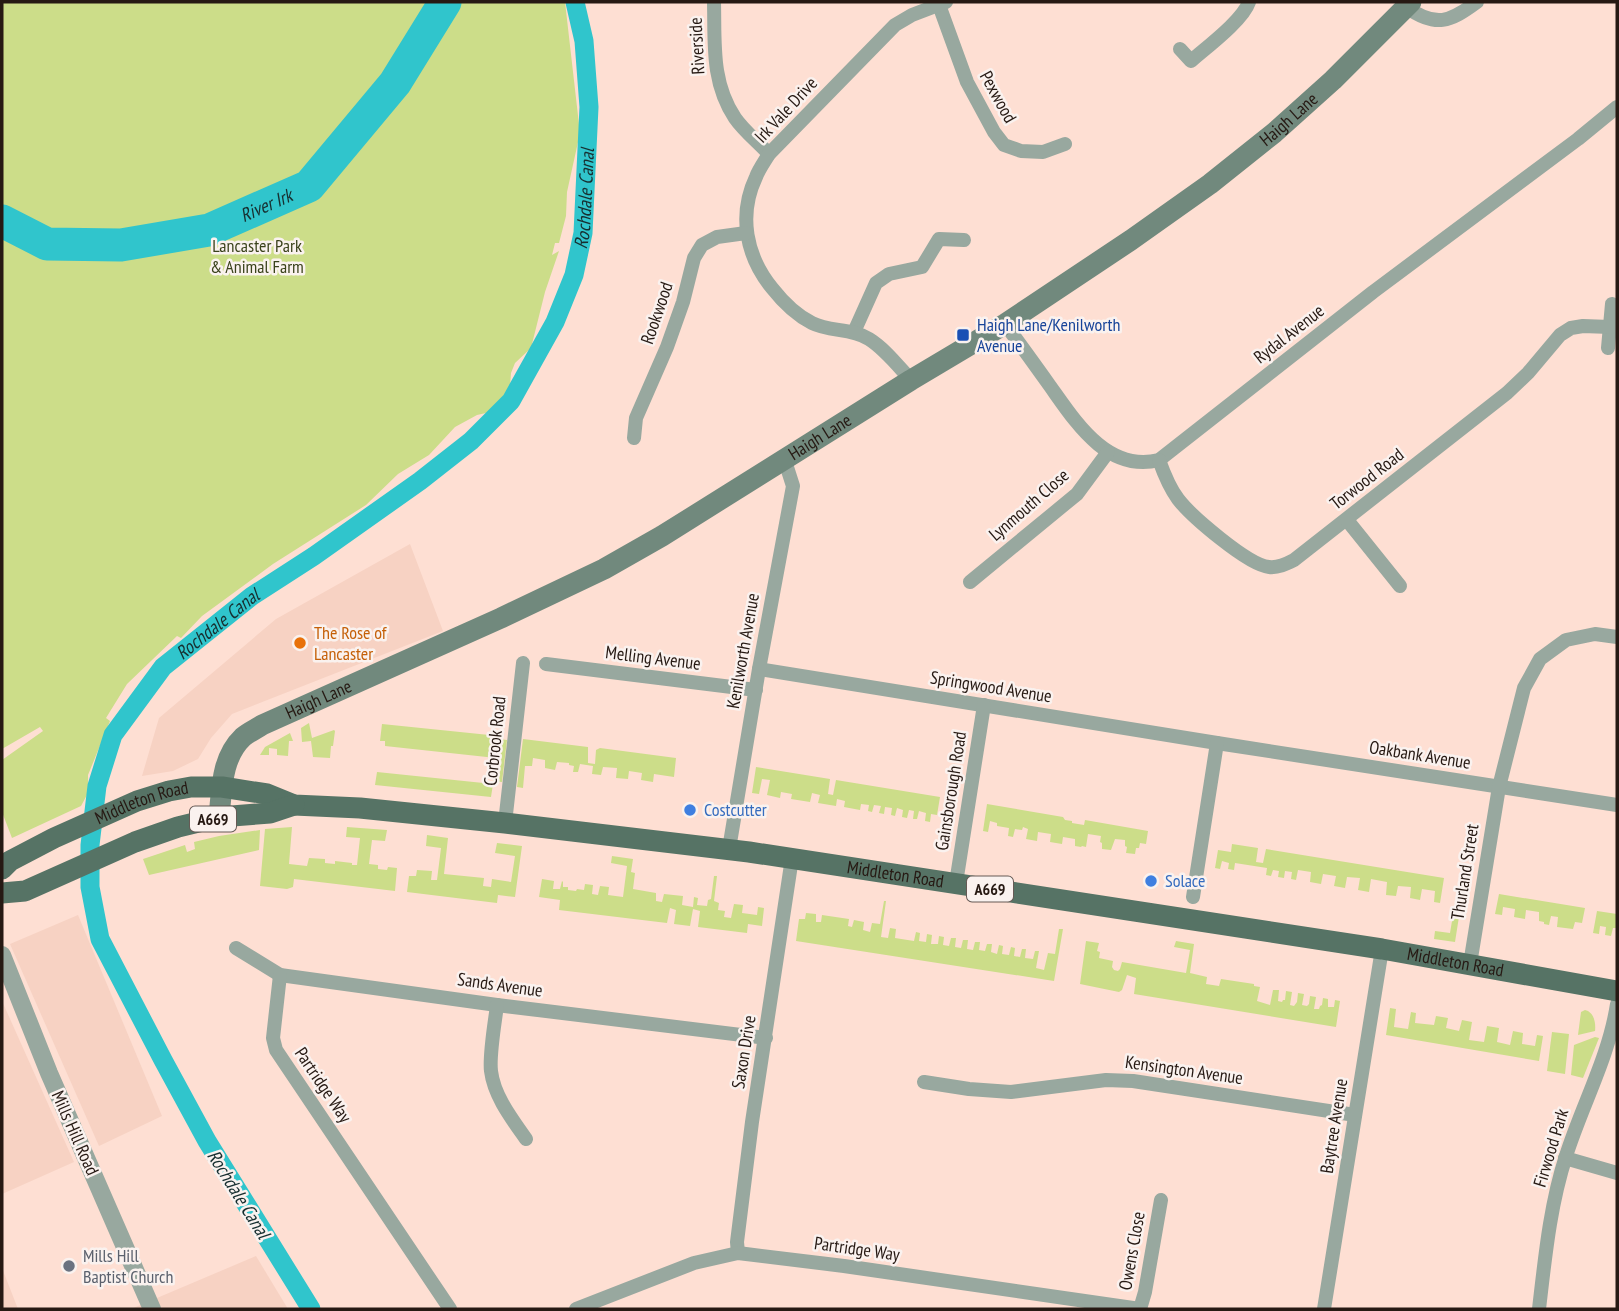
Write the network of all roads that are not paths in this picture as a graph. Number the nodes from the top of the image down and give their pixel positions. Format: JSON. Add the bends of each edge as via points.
{"nodes":[{"id":1,"x":714,"y":2,"type":"edge"},
{"id":2,"x":1249,"y":2,"type":"edge"},
{"id":3,"x":1477,"y":2,"type":"edge"},
{"id":4,"x":943,"y":4,"type":"edge"},
{"id":5,"x":1409,"y":4,"type":"edge"},
{"id":6,"x":1180,"y":49,"type":"dead end"},
{"id":7,"x":1617,"y":107,"type":"edge"},
{"id":8,"x":1065,"y":144,"type":"dead end"},
{"id":9,"x":769,"y":154,"type":"junction"},
{"id":10,"x":746,"y":233,"type":"junction"},
{"id":11,"x":964,"y":240,"type":"dead end"},
{"id":12,"x":1612,"y":304,"type":"dead end"},
{"id":13,"x":1005,"y":324,"type":"junction"},
{"id":14,"x":1610,"y":327,"type":"junction"},
{"id":15,"x":854,"y":332,"type":"junction"},
{"id":16,"x":1608,"y":348,"type":"dead end"},
{"id":17,"x":911,"y":380,"type":"junction"},
{"id":18,"x":634,"y":438,"type":"dead end"},
{"id":19,"x":1108,"y":452,"type":"junction"},
{"id":20,"x":1158,"y":460,"type":"junction"},
{"id":21,"x":785,"y":461,"type":"junction"},
{"id":22,"x":1347,"y":520,"type":"junction"},
{"id":23,"x":970,"y":582,"type":"dead end"},
{"id":24,"x":1399,"y":586,"type":"dead end"},
{"id":25,"x":1617,"y":637,"type":"edge"},
{"id":26,"x":523,"y":663,"type":"dead end"},
{"id":27,"x":546,"y":664,"type":"dead end"},
{"id":28,"x":759,"y":669,"type":"junction"},
{"id":29,"x":756,"y":690,"type":"junction"},
{"id":30,"x":984,"y":705,"type":"junction"},
{"id":31,"x":1217,"y":743,"type":"junction"},
{"id":32,"x":1499,"y":787,"type":"junction"},
{"id":33,"x":222,"y":788,"type":"junction"},
{"id":34,"x":294,"y":805,"type":"junction"},
{"id":35,"x":1617,"y":806,"type":"edge"},
{"id":36,"x":219,"y":817,"type":"junction"},
{"id":37,"x":505,"y":823,"type":"junction"},
{"id":38,"x":729,"y":849,"type":"junction"},
{"id":39,"x":792,"y":858,"type":"junction"},
{"id":40,"x":2,"y":869,"type":"edge"},
{"id":41,"x":956,"y":883,"type":"junction"},
{"id":42,"x":2,"y":893,"type":"edge"},
{"id":43,"x":1193,"y":897,"type":"dead end"},
{"id":44,"x":236,"y":948,"type":"dead end"},
{"id":45,"x":1382,"y":949,"type":"junction"},
{"id":46,"x":2,"y":955,"type":"edge"},
{"id":47,"x":1470,"y":964,"type":"junction"},
{"id":48,"x":280,"y":975,"type":"junction"},
{"id":49,"x":1617,"y":991,"type":"edge"},
{"id":50,"x":1617,"y":1004,"type":"edge"},
{"id":51,"x":497,"y":1005,"type":"junction"},
{"id":52,"x":766,"y":1038,"type":"junction"},
{"id":53,"x":924,"y":1082,"type":"dead end"},
{"id":54,"x":1355,"y":1115,"type":"junction"},
{"id":55,"x":526,"y":1139,"type":"dead end"},
{"id":56,"x":1565,"y":1158,"type":"junction"},
{"id":57,"x":1617,"y":1173,"type":"edge"},
{"id":58,"x":1161,"y":1200,"type":"dead end"},
{"id":59,"x":737,"y":1253,"type":"junction"},
{"id":60,"x":152,"y":1309,"type":"edge"},
{"id":61,"x":450,"y":1309,"type":"edge"},
{"id":62,"x":576,"y":1309,"type":"edge"},
{"id":63,"x":1140,"y":1309,"type":"edge"},
{"id":64,"x":1324,"y":1309,"type":"edge"},
{"id":65,"x":1539,"y":1309,"type":"edge"}],
"edges":[{"from":1,"to":9,"type":"street","name":"Riverside","via":[[715,68],[721,92],[736,120]]},
{"from":2,"to":6,"type":"street","via":[[1236,21],[1191,61]]},
{"from":3,"to":5,"type":"street","via":[[1447,20],[1420,17]]},
{"from":4,"to":8,"type":"street","name":"Pexwood","via":[[967,82],[1004,145],[1021,152],[1043,152]]},
{"from":4,"to":9,"type":"street","name":"Irk Vale Drive","via":[[895,25]]},
{"from":5,"to":13,"type":"main road","name":"Haigh Lane","via":[[1274,133],[1131,240]]},
{"from":7,"to":20,"type":"street","name":"Rydal Avenue"},
{"from":9,"to":10,"type":"street","name":"Irk Vale Drive","via":[[755,179]]},
{"from":10,"to":15,"type":"street","name":"Irk Vale Drive","via":[[754,259],[782,300],[813,323]]},
{"from":10,"to":18,"type":"street","name":"Rookwood","via":[[718,237],[702,245],[694,258],[667,347],[636,418]]},
{"from":11,"to":15,"type":"street","via":[[939,239],[922,267],[889,274],[876,282]]},
{"from":12,"to":14,"type":"street"},
{"from":13,"to":17,"type":"main road","name":"Haigh Lane"},
{"from":13,"to":19,"type":"street","via":[[1075,420]]},
{"from":14,"to":16,"type":"street"},
{"from":14,"to":22,"type":"street","name":"Torwood Road","via":[[1583,326],[1560,335],[1507,393]]},
{"from":15,"to":17,"type":"street","name":"Irk Vale Drive","via":[[880,346]]},
{"from":17,"to":21,"type":"main road","name":"Haigh Lane"},
{"from":19,"to":20,"type":"street","via":[[1137,462]]},
{"from":19,"to":23,"type":"street","name":"Lynmouth Close","via":[[1077,494]]},
{"from":20,"to":22,"type":"street","name":"Torwood Road","via":[[1187,510],[1246,558],[1269,568],[1294,560]]},
{"from":21,"to":28,"type":"street","name":"Kenilworth Avenue","via":[[793,486]]},
{"from":21,"to":33,"type":"main road","name":"Haigh Lane","via":[[604,569],[262,725],[233,750]]},
{"from":22,"to":24,"type":"street"},
{"from":25,"to":32,"type":"street","name":"Thurland Street","via":[[1595,634],[1566,640],[1540,659],[1524,688]]},
{"from":26,"to":37,"type":"street","name":"Corbrook Road"},
{"from":27,"to":29,"type":"street","name":"Melling Avenue"},
{"from":28,"to":29,"type":"street","name":"Kenilworth Avenue"},
{"from":28,"to":30,"type":"street","name":"Springwood Avenue"},
{"from":29,"to":38,"type":"street","name":"Kenilworth Avenue"},
{"from":30,"to":31,"type":"street","name":"Springwood Avenue"},
{"from":30,"to":41,"type":"street","name":"Gainsborough Road"},
{"from":31,"to":32,"type":"street","name":"Oakbank Avenue"},
{"from":31,"to":43,"type":"street"},
{"from":32,"to":35,"type":"street","name":"Oakbank Avenue"},
{"from":32,"to":47,"type":"street","name":"Thurland Street"},
{"from":33,"to":34,"type":"main road","name":"Middleton Road","number":"A669","via":[[267,794]]},
{"from":33,"to":36,"type":"main road","name":"Haigh Lane"},
{"from":33,"to":40,"type":"main road","name":"Middleton Road","number":"A669","via":[[191,787],[137,800],[54,838]]},
{"from":34,"to":36,"type":"main road","name":"Middleton Road","number":"A669","via":[[270,813]]},
{"from":34,"to":37,"type":"main road","name":"Middleton Road","number":"A669"},
{"from":36,"to":42,"type":"main road","name":"Middleton Road","number":"A669","via":[[135,842],[25,891]]},
{"from":37,"to":38,"type":"main road","name":"Middleton Road","number":"A669"},
{"from":38,"to":39,"type":"main road","name":"Middleton Road","number":"A669"},
{"from":39,"to":41,"type":"main road","name":"Middleton Road","number":"A669"},
{"from":39,"to":52,"type":"street","name":"Saxon Drive"},
{"from":41,"to":45,"type":"main road","name":"Middleton Road","number":"A669"},
{"from":44,"to":48,"type":"street","name":"Sands Avenue"},
{"from":45,"to":47,"type":"main road","name":"Middleton Road","number":"A669"},
{"from":45,"to":54,"type":"street","name":"Baytree Avenue"},
{"from":46,"to":60,"type":"street","name":"Mills Hill Road"},
{"from":47,"to":49,"type":"main road","name":"Middleton Road","number":"A669"},
{"from":48,"to":51,"type":"street","name":"Sands Avenue"},
{"from":48,"to":61,"type":"street","name":"Partridge Way","via":[[273,1038],[276,1050]]},
{"from":50,"to":56,"type":"street","name":"Firwood Park","via":[[1601,1066]]},
{"from":51,"to":52,"type":"street","name":"Sands Avenue"},
{"from":51,"to":55,"type":"street","via":[[490,1069]]},
{"from":52,"to":59,"type":"street","name":"Saxon Drive"},
{"from":53,"to":54,"type":"street","name":"Kensington Avenue","via":[[1011,1092],[1133,1081]]},
{"from":54,"to":64,"type":"street","name":"Baytree Avenue"},
{"from":56,"to":57,"type":"street"},
{"from":56,"to":65,"type":"street","name":"Firwood Park"},
{"from":58,"to":63,"type":"street","name":"Owens Close"},
{"from":59,"to":62,"type":"street","name":"Partridge Way","via":[[695,1263]]},
{"from":59,"to":63,"type":"street","name":"Partridge Way"}]}
